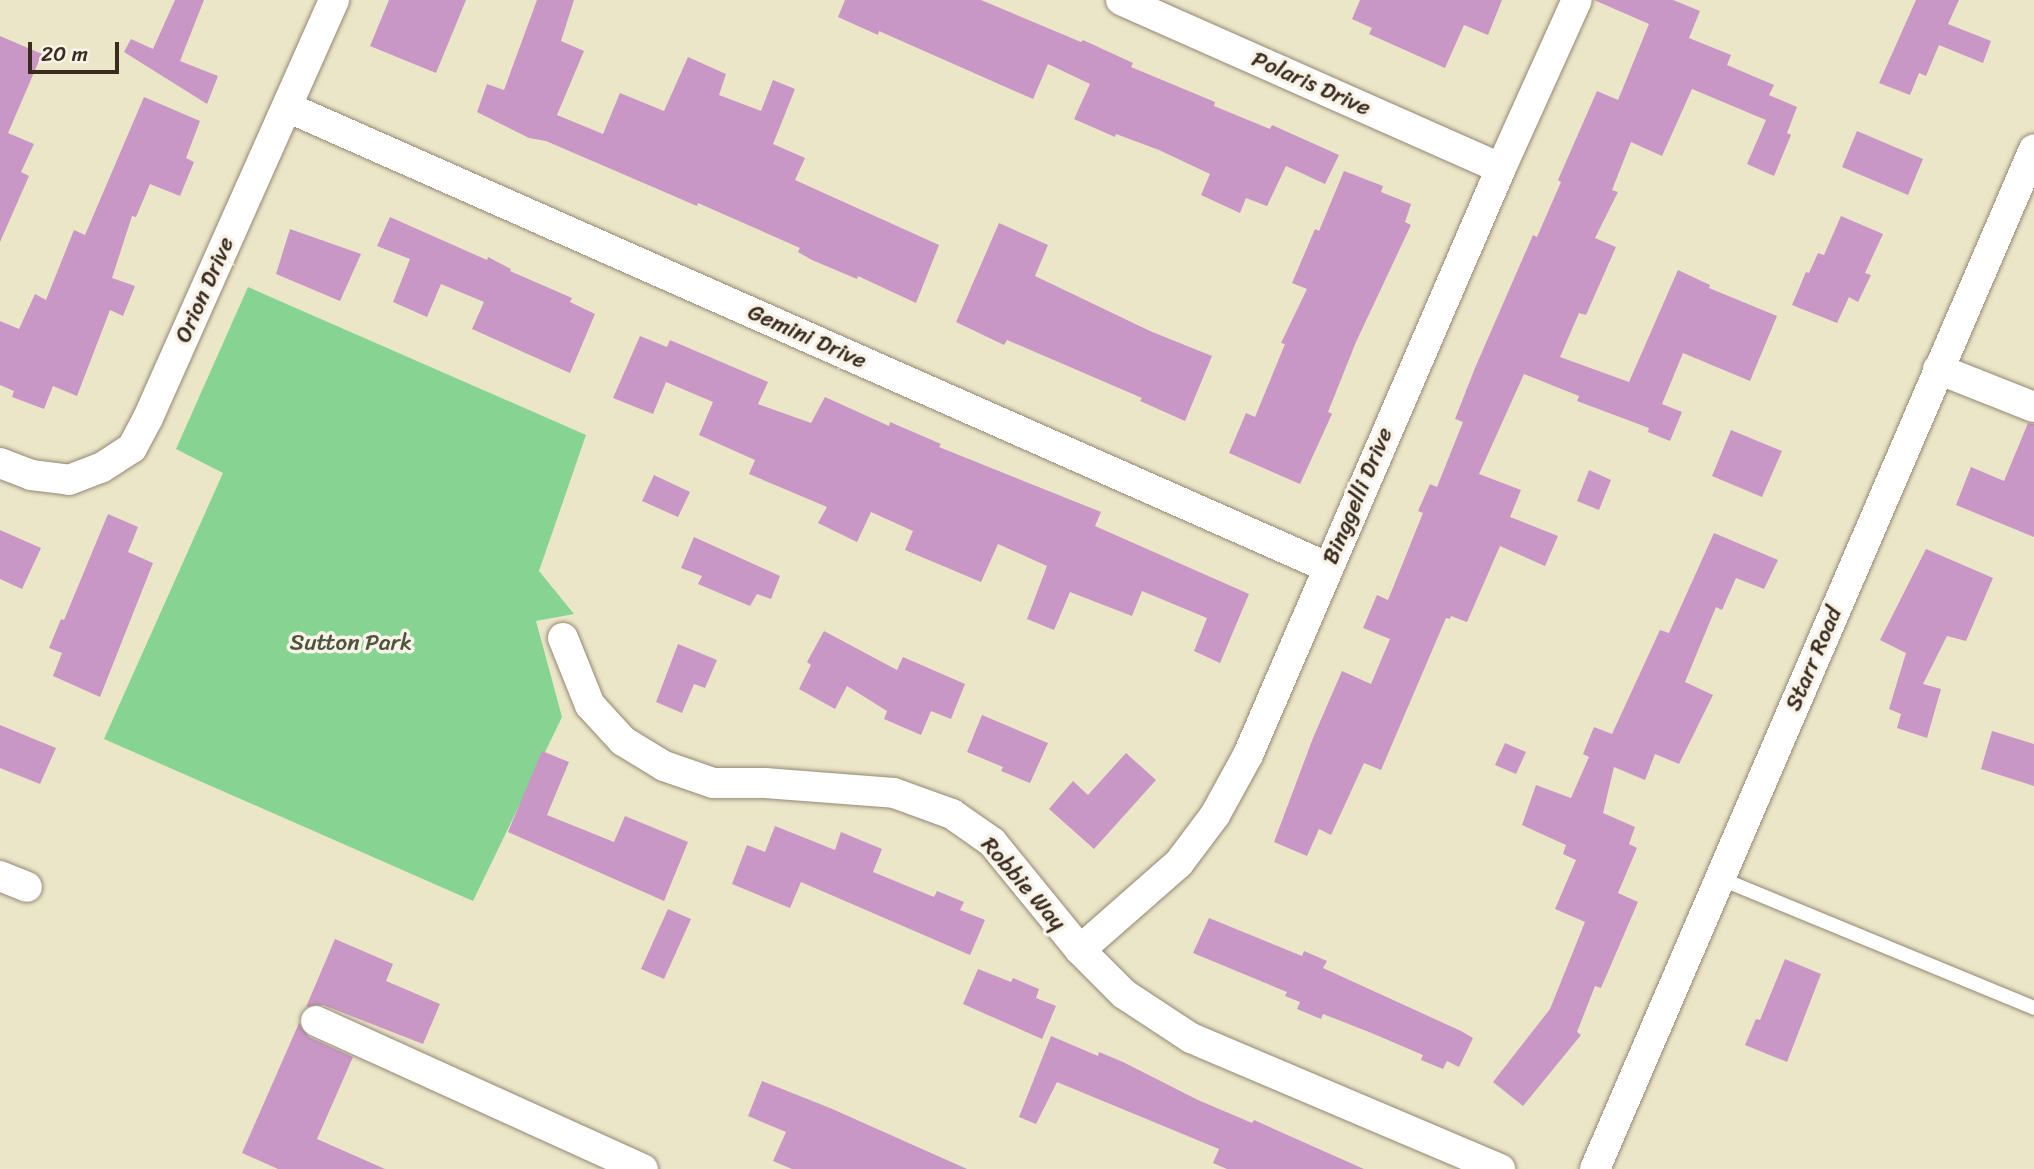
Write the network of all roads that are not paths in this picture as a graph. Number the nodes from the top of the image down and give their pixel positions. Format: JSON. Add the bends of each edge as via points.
{"nodes":[{"id":1,"x":334,"y":0,"type":"edge"},
{"id":2,"x":1121,"y":0,"type":"edge"},
{"id":3,"x":1577,"y":0,"type":"edge"},
{"id":4,"x":287,"y":107,"type":"junction"},
{"id":5,"x":2034,"y":149,"type":"edge"},
{"id":6,"x":1501,"y":168,"type":"junction"},
{"id":7,"x":2025,"y":199,"type":"edge"},
{"id":8,"x":1938,"y":369,"type":"junction"},
{"id":9,"x":2034,"y":407,"type":"edge"},
{"id":10,"x":0,"y":463,"type":"edge"},
{"id":11,"x":1327,"y":567,"type":"junction"},
{"id":12,"x":563,"y":638,"type":"dead end"},
{"id":13,"x":1720,"y":878,"type":"junction"},
{"id":14,"x":1080,"y":950,"type":"junction"},
{"id":15,"x":2034,"y":1008,"type":"edge"},
{"id":16,"x":316,"y":1021,"type":"dead end"},
{"id":17,"x":643,"y":1169,"type":"edge"},
{"id":18,"x":1500,"y":1169,"type":"edge"},
{"id":19,"x":1595,"y":1169,"type":"edge"}],
"edges":[{"from":1,"to":4,"type":"street","name":"Orion Drive"},
{"from":2,"to":6,"type":"street","name":"Polaris Drive"},
{"from":3,"to":6,"type":"street","name":"Binggelli Drive"},
{"from":4,"to":10,"type":"street","name":"Orion Drive","via":[[132,448],[101,468],[69,480],[31,475]]},
{"from":4,"to":11,"type":"street","name":"Gemini Drive"},
{"from":5,"to":7,"type":"street","name":"Starr Road"},
{"from":6,"to":11,"type":"street","name":"Binggelli Drive"},
{"from":7,"to":8,"type":"street","name":"Starr Road"},
{"from":8,"to":9,"type":"street"},
{"from":8,"to":13,"type":"street","name":"Starr Road"},
{"from":11,"to":14,"type":"street","name":"Binggelli Drive","via":[[1248,755],[1215,815],[1179,863]]},
{"from":12,"to":14,"type":"street","name":"Robbie Way","via":[[590,705],[623,741],[664,766],[713,783],[894,793],[952,814],[992,842]]},
{"from":13,"to":15,"type":"lane"},
{"from":13,"to":19,"type":"street","name":"Starr Road"},
{"from":14,"to":18,"type":"street","name":"Robbie Way","via":[[1124,994],[1191,1038]]},
{"from":16,"to":17,"type":"street"}]}
